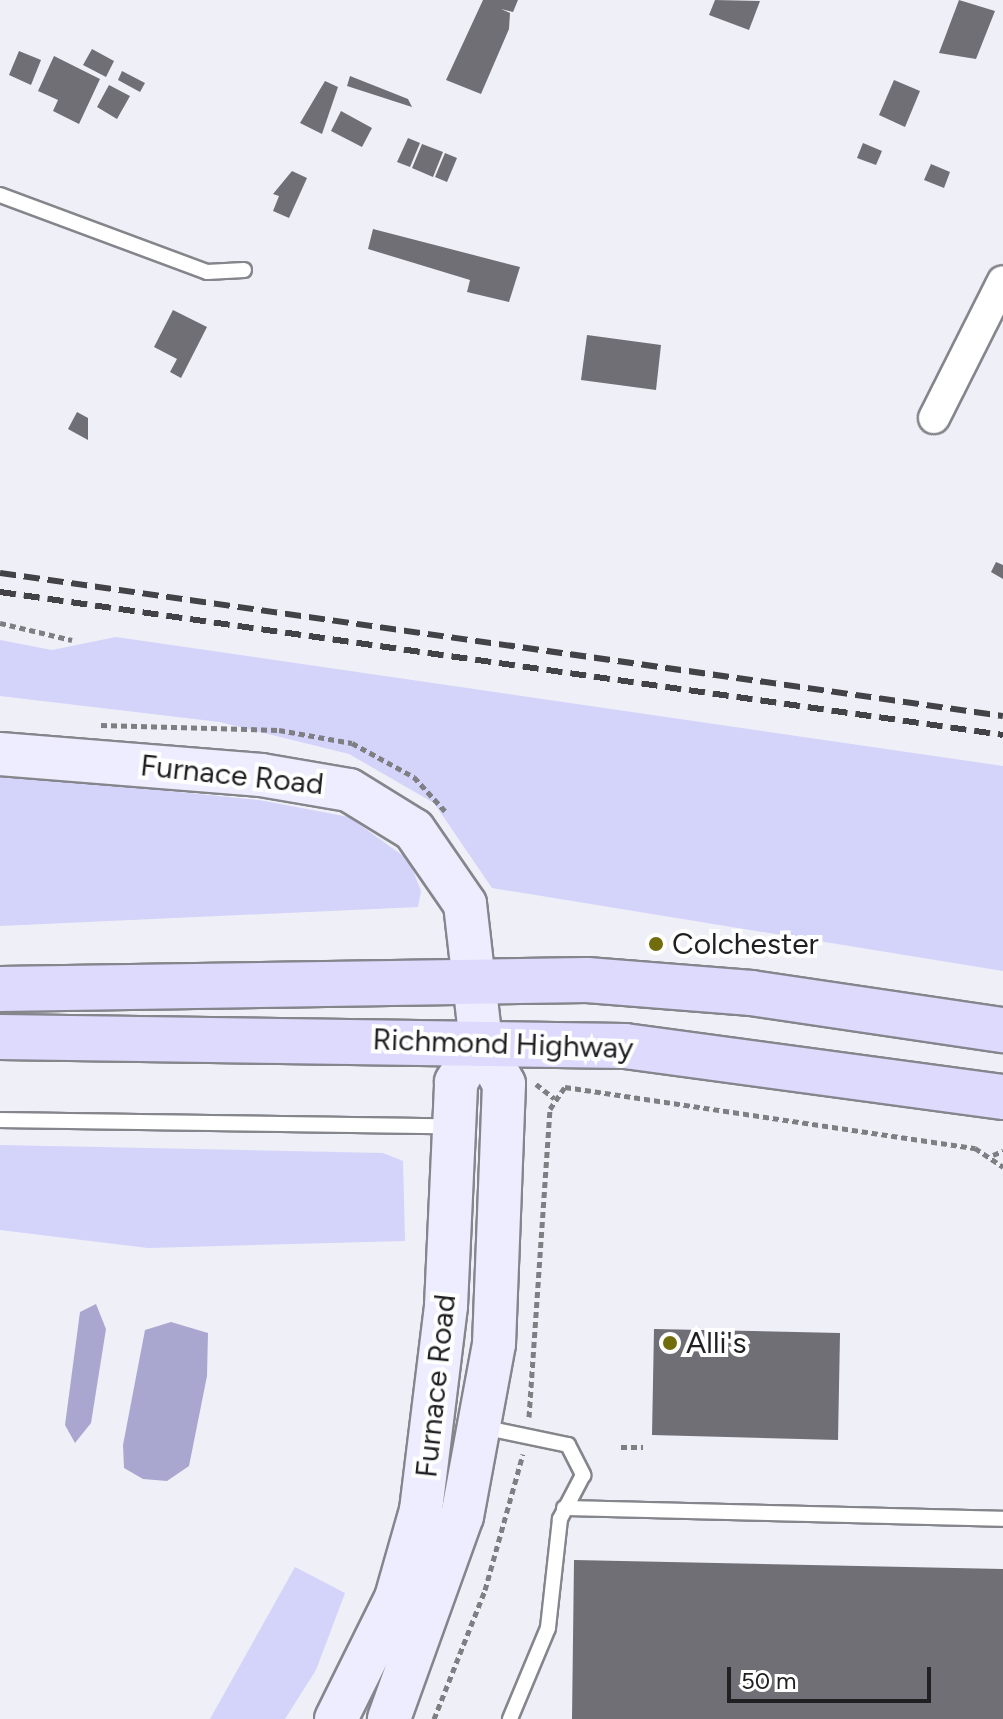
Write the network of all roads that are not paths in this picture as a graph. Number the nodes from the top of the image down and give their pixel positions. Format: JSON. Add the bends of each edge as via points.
{"nodes":[{"id":1,"x":0,"y":195,"type":"edge"},
{"id":2,"x":244,"y":270,"type":"dead end"},
{"id":3,"x":1003,"y":281,"type":"edge"},
{"id":4,"x":934,"y":418,"type":"dead end"},
{"id":5,"x":0,"y":754,"type":"edge"},
{"id":6,"x":475,"y":977,"type":"junction"},
{"id":7,"x":0,"y":989,"type":"edge"},
{"id":8,"x":1003,"y":1030,"type":"edge"},
{"id":9,"x":0,"y":1037,"type":"edge"},
{"id":10,"x":481,"y":1042,"type":"junction"},
{"id":11,"x":995,"y":1101,"type":"edge"},
{"id":12,"x":0,"y":1120,"type":"edge"},
{"id":13,"x":455,"y":1126,"type":"junction"},
{"id":14,"x":482,"y":1427,"type":"junction"},
{"id":15,"x":564,"y":1508,"type":"junction"},
{"id":16,"x":1003,"y":1519,"type":"edge"},
{"id":17,"x":336,"y":1719,"type":"edge"},
{"id":18,"x":389,"y":1719,"type":"edge"},
{"id":19,"x":510,"y":1719,"type":"edge"}],
"edges":[{"from":1,"to":2,"type":"lane","via":[[207,272]]},
{"from":3,"to":4,"type":"street"},
{"from":5,"to":6,"type":"main road","name":"Furnace Road","via":[[321,782],[379,804],[414,830],[458,887],[471,922]]},
{"from":6,"to":7,"type":"main road","name":"Richmond Highway"},
{"from":6,"to":8,"type":"main road","name":"Richmond Highway","via":[[751,993]]},
{"from":6,"to":10,"type":"main road","name":"Furnace Road"},
{"from":9,"to":10,"type":"main road","name":"Richmond Highway"},
{"from":10,"to":11,"type":"main road","name":"Richmond Highway","via":[[700,1054]]},
{"from":10,"to":13,"type":"main road","name":"Furnace Road","via":[[456,1082]]},
{"from":10,"to":14,"type":"main road","name":"Furnace Road","via":[[504,1084],[499,1277]]},
{"from":12,"to":13,"type":"lane"},
{"from":13,"to":17,"type":"main road","name":"Furnace Road","via":[[427,1481],[396,1598]]},
{"from":14,"to":15,"type":"lane","via":[[568,1445],[583,1475]]},
{"from":14,"to":18,"type":"main road","name":"Furnace Road","via":[[443,1580]]},
{"from":15,"to":16,"type":"lane"},
{"from":15,"to":19,"type":"lane","via":[[556,1602]]}]}
